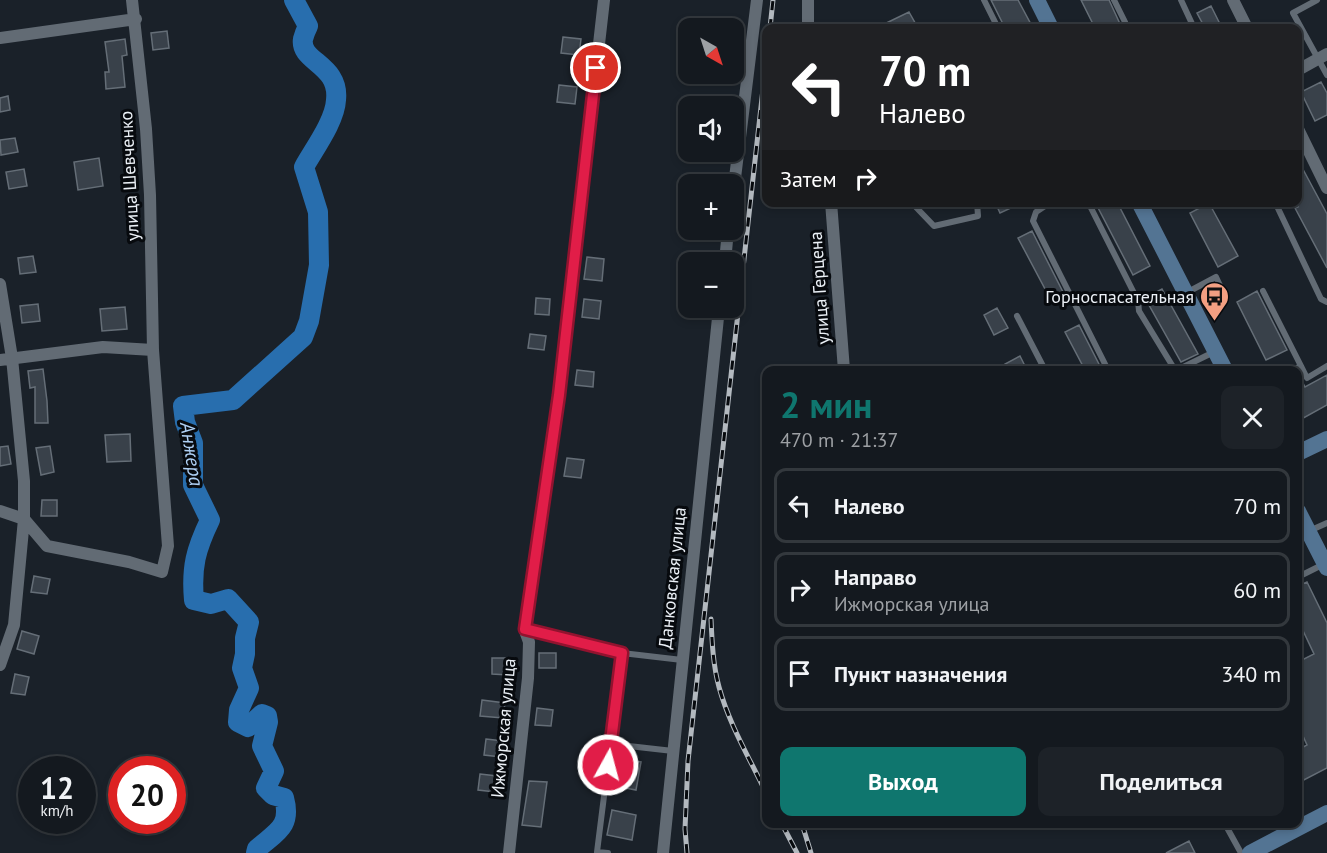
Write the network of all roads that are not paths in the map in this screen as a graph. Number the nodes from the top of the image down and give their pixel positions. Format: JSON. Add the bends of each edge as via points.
{"nodes":[{"id":1,"x":132,"y":0,"type":"edge"},
{"id":2,"x":604,"y":0,"type":"edge"},
{"id":3,"x":757,"y":0,"type":"edge"},
{"id":4,"x":808,"y":0,"type":"edge"},
{"id":5,"x":984,"y":0,"type":"edge"},
{"id":6,"x":1037,"y":0,"type":"edge"},
{"id":7,"x":1114,"y":0,"type":"edge"},
{"id":8,"x":1181,"y":0,"type":"edge"},
{"id":9,"x":1233,"y":0,"type":"edge"},
{"id":10,"x":1317,"y":0,"type":"edge"},
{"id":11,"x":136,"y":20,"type":"junction"},
{"id":12,"x":1125,"y":22,"type":"dead end"},
{"id":13,"x":808,"y":24,"type":"edge"},
{"id":14,"x":996,"y":24,"type":"edge"},
{"id":15,"x":1049,"y":24,"type":"edge"},
{"id":16,"x":1192,"y":24,"type":"edge"},
{"id":17,"x":1246,"y":24,"type":"edge"},
{"id":18,"x":1300,"y":24,"type":"edge"},
{"id":19,"x":1302,"y":26,"type":"edge"},
{"id":20,"x":0,"y":38,"type":"edge"},
{"id":21,"x":1323,"y":57,"type":"edge"},
{"id":22,"x":1302,"y":68,"type":"edge"},
{"id":23,"x":1327,"y":75,"type":"edge"},
{"id":24,"x":1302,"y":137,"type":"edge"},
{"id":25,"x":735,"y":174,"type":"edge"},
{"id":26,"x":1327,"y":187,"type":"edge"},
{"id":27,"x":831,"y":207,"type":"edge"},
{"id":28,"x":916,"y":207,"type":"edge"},
{"id":29,"x":977,"y":207,"type":"edge"},
{"id":30,"x":1044,"y":207,"type":"edge"},
{"id":31,"x":1091,"y":207,"type":"edge"},
{"id":32,"x":1142,"y":207,"type":"edge"},
{"id":33,"x":1277,"y":207,"type":"edge"},
{"id":34,"x":0,"y":284,"type":"edge"},
{"id":35,"x":1263,"y":291,"type":"dead end"},
{"id":36,"x":1223,"y":292,"type":"dead end"},
{"id":37,"x":1185,"y":293,"type":"junction"},
{"id":38,"x":1327,"y":302,"type":"edge"},
{"id":39,"x":1017,"y":316,"type":"dead end"},
{"id":40,"x":718,"y":318,"type":"edge"},
{"id":41,"x":153,"y":350,"type":"junction"},
{"id":42,"x":1215,"y":351,"type":"junction"},
{"id":43,"x":6,"y":359,"type":"edge"},
{"id":44,"x":844,"y":366,"type":"edge"},
{"id":45,"x":1043,"y":366,"type":"edge"},
{"id":46,"x":1106,"y":366,"type":"edge"},
{"id":47,"x":1173,"y":366,"type":"edge"},
{"id":48,"x":1184,"y":366,"type":"edge"},
{"id":49,"x":1223,"y":366,"type":"edge"},
{"id":50,"x":1301,"y":366,"type":"edge"},
{"id":51,"x":1327,"y":366,"type":"edge"},
{"id":52,"x":1302,"y":368,"type":"edge"},
{"id":53,"x":1327,"y":439,"type":"edge"},
{"id":54,"x":1302,"y":451,"type":"edge"},
{"id":55,"x":0,"y":511,"type":"edge"},
{"id":56,"x":24,"y":519,"type":"junction"},
{"id":57,"x":1302,"y":519,"type":"edge"},
{"id":58,"x":1327,"y":523,"type":"edge"},
{"id":59,"x":1308,"y":532,"type":"junction"},
{"id":60,"x":1326,"y":566,"type":"edge"},
{"id":61,"x":1302,"y":575,"type":"edge"},
{"id":62,"x":524,"y":629,"type":"junction"},
{"id":63,"x":622,"y":653,"type":"junction"},
{"id":64,"x":682,"y":660,"type":"junction"},
{"id":65,"x":0,"y":665,"type":"edge"},
{"id":66,"x":611,"y":744,"type":"junction"},
{"id":67,"x":673,"y":752,"type":"junction"},
{"id":68,"x":1327,"y":813,"type":"edge"},
{"id":69,"x":1302,"y":826,"type":"edge"},
{"id":70,"x":1227,"y":828,"type":"edge"},
{"id":71,"x":1298,"y":828,"type":"edge"},
{"id":72,"x":597,"y":852,"type":"edge"},
{"id":73,"x":509,"y":853,"type":"edge"},
{"id":74,"x":608,"y":853,"type":"edge"},
{"id":75,"x":663,"y":853,"type":"edge"},
{"id":76,"x":1241,"y":853,"type":"edge"},
{"id":77,"x":1250,"y":853,"type":"edge"}],
"edges":[{"from":1,"to":11,"type":"street","name":"улица Шевченко"},
{"from":2,"to":62,"type":"street","name":"Ижморская улица","via":[[559,395]]},
{"from":3,"to":25,"type":"street"},
{"from":4,"to":13,"type":"street"},
{"from":5,"to":14,"type":"lane"},
{"from":6,"to":15,"type":"main road"},
{"from":7,"to":12,"type":"lane"},
{"from":8,"to":16,"type":"lane"},
{"from":9,"to":17,"type":"street"},
{"from":10,"to":18,"type":"lane","via":[[1293,13]]},
{"from":11,"to":20,"type":"street"},
{"from":11,"to":41,"type":"street","name":"улица Шевченко","via":[[150,195]]},
{"from":19,"to":21,"type":"lane"},
{"from":21,"to":22,"type":"street"},
{"from":21,"to":23,"type":"lane"},
{"from":24,"to":26,"type":"street"},
{"from":27,"to":44,"type":"street","name":"улица Герцена"},
{"from":28,"to":29,"type":"lane","via":[[934,226],[978,216]]},
{"from":30,"to":46,"type":"lane","via":[[1035,212],[1033,221]]},
{"from":31,"to":47,"type":"lane","via":[[1138,301],[1139,311]]},
{"from":32,"to":37,"type":"main road"},
{"from":33,"to":38,"type":"lane","via":[[1321,299]]},
{"from":34,"to":43,"type":"street"},
{"from":35,"to":50,"type":"lane"},
{"from":36,"to":37,"type":"lane","via":[[1216,277]]},
{"from":37,"to":42,"type":"main road"},
{"from":39,"to":45,"type":"lane"},
{"from":40,"to":64,"type":"street","name":"Данковская улица"},
{"from":41,"to":43,"type":"street","via":[[103,347]]},
{"from":41,"to":56,"type":"street","name":"улица Шевченко","via":[[168,546],[162,572],[46,546]]},
{"from":42,"to":48,"type":"lane"},
{"from":42,"to":49,"type":"main road"},
{"from":43,"to":56,"type":"street","via":[[24,481]]},
{"from":51,"to":52,"type":"lane","via":[[1307,378]]},
{"from":53,"to":54,"type":"main road"},
{"from":55,"to":56,"type":"street"},
{"from":56,"to":65,"type":"street","via":[[14,626]]},
{"from":57,"to":59,"type":"main road"},
{"from":58,"to":59,"type":"lane"},
{"from":59,"to":60,"type":"main road"},
{"from":60,"to":61,"type":"lane"},
{"from":62,"to":63,"type":"lane"},
{"from":62,"to":73,"type":"street","name":"Ижморская улица","via":[[529,642],[528,678]]},
{"from":63,"to":64,"type":"lane"},
{"from":63,"to":66,"type":"lane"},
{"from":64,"to":67,"type":"street","name":"Данковская улица"},
{"from":66,"to":67,"type":"lane"},
{"from":66,"to":72,"type":"lane"},
{"from":67,"to":75,"type":"street","name":"Данковская улица"},
{"from":68,"to":69,"type":"main road"},
{"from":70,"to":76,"type":"lane"},
{"from":71,"to":77,"type":"main road"},
{"from":72,"to":74,"type":"lane"}]}
